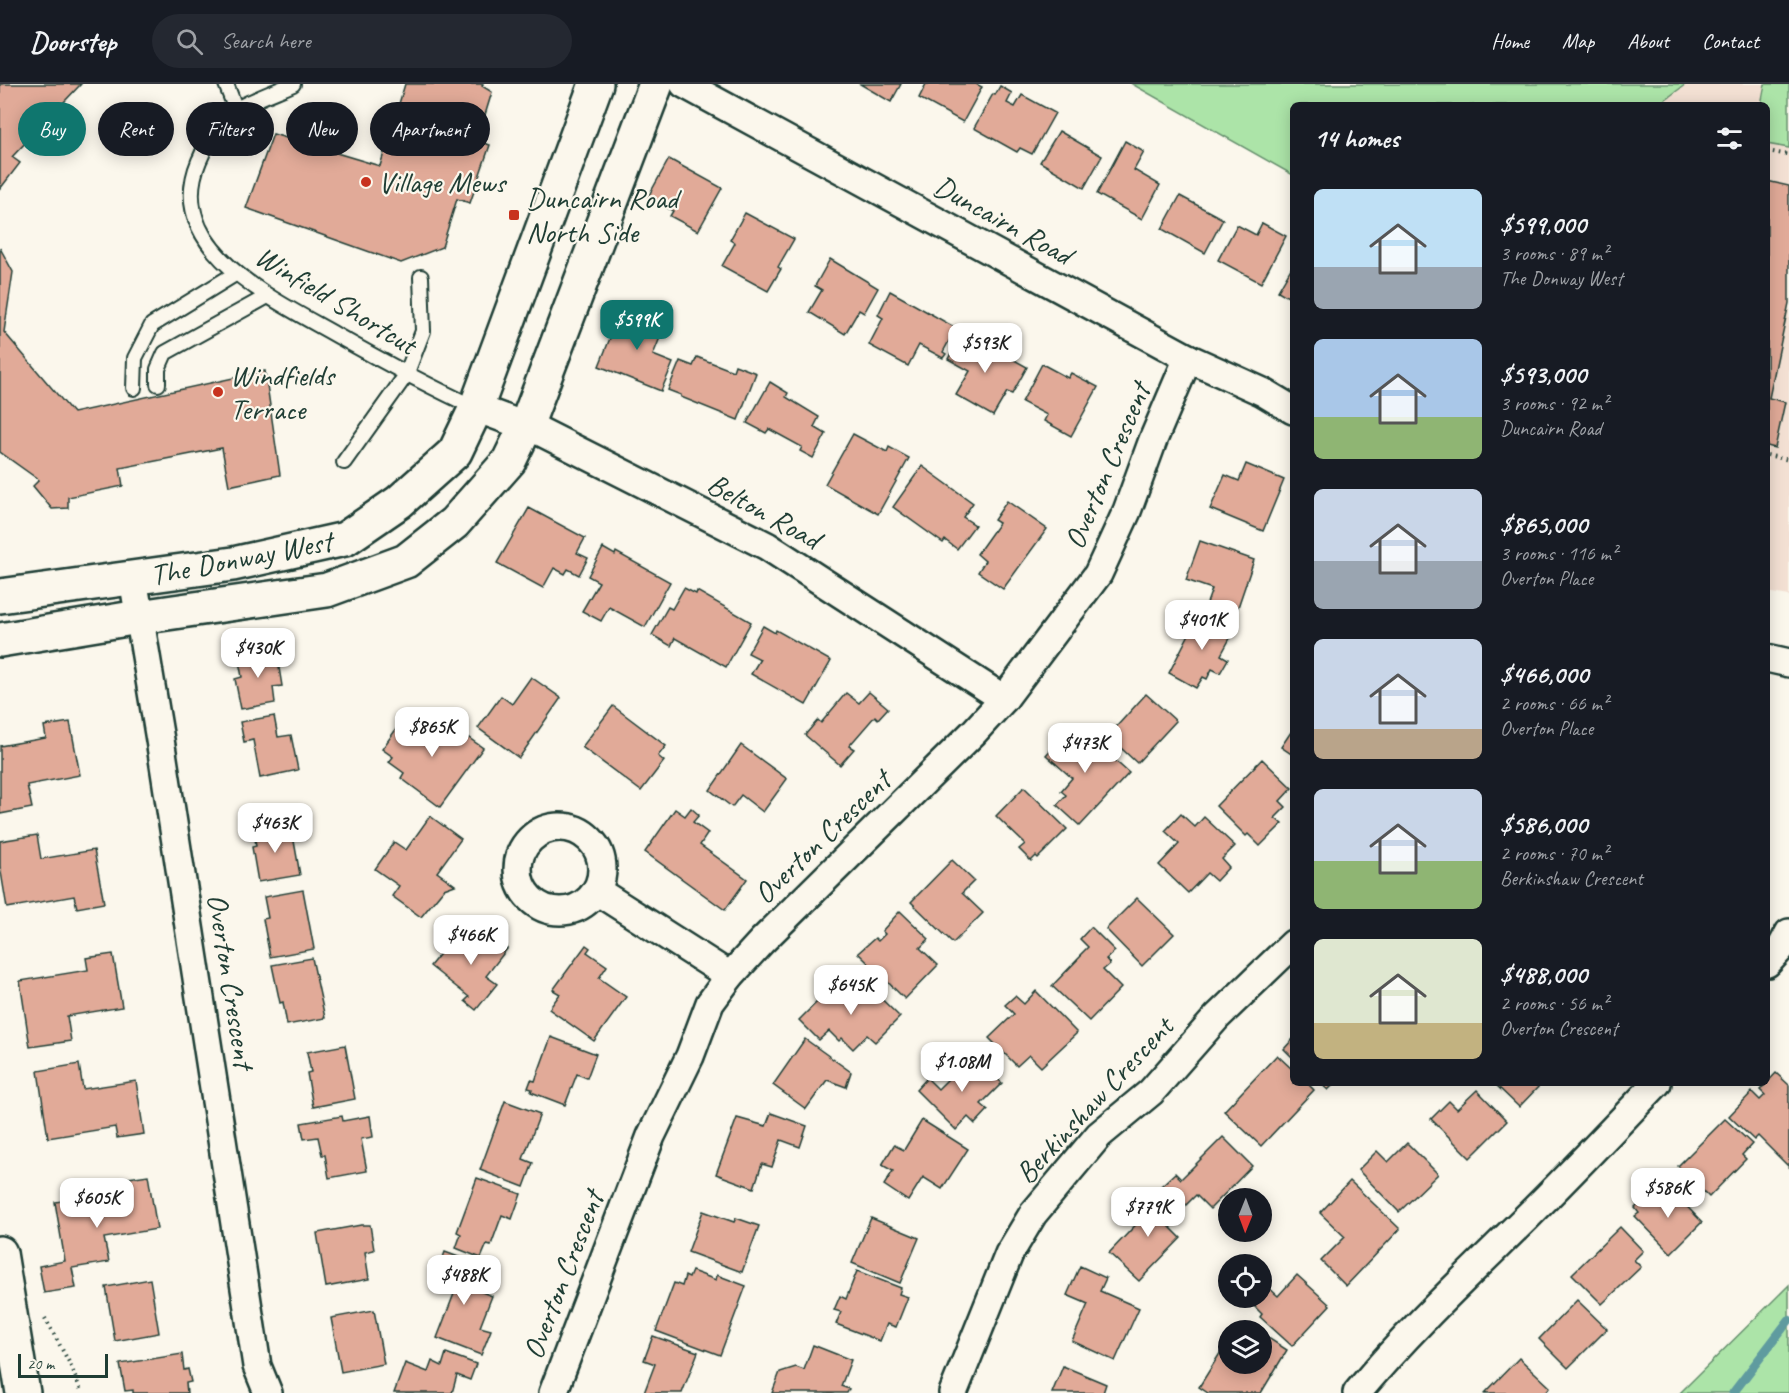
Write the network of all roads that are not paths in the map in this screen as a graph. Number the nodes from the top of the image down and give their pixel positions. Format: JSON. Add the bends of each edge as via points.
{"nodes":[{"id":1,"x":226,"y":84,"type":"edge"},
{"id":2,"x":293,"y":84,"type":"edge"},
{"id":3,"x":596,"y":84,"type":"edge"},
{"id":4,"x":656,"y":84,"type":"edge"},
{"id":5,"x":684,"y":84,"type":"edge"},
{"id":6,"x":233,"y":102,"type":"edge"},
{"id":7,"x":254,"y":102,"type":"edge"},
{"id":8,"x":201,"y":156,"type":"edge"},
{"id":9,"x":235,"y":274,"type":"junction"},
{"id":10,"x":422,"y":277,"type":"dead end"},
{"id":11,"x":268,"y":296,"type":"junction"},
{"id":12,"x":1188,"y":358,"type":"junction"},
{"id":13,"x":406,"y":375,"type":"junction"},
{"id":14,"x":158,"y":384,"type":"dead end"},
{"id":15,"x":134,"y":388,"type":"dead end"},
{"id":16,"x":476,"y":408,"type":"junction"},
{"id":17,"x":1290,"y":408,"type":"edge"},
{"id":18,"x":526,"y":426,"type":"junction"},
{"id":19,"x":344,"y":462,"type":"dead end"},
{"id":20,"x":133,"y":578,"type":"junction"},
{"id":21,"x":0,"y":596,"type":"edge"},
{"id":22,"x":139,"y":617,"type":"junction"},
{"id":23,"x":0,"y":640,"type":"edge"},
{"id":24,"x":1770,"y":659,"type":"edge"},
{"id":25,"x":1789,"y":663,"type":"edge"},
{"id":26,"x":1004,"y":699,"type":"junction"},
{"id":27,"x":597,"y":891,"type":"dead end"},
{"id":28,"x":1789,"y":933,"type":"edge"},
{"id":29,"x":1290,"y":947,"type":"edge"},
{"id":30,"x":1770,"y":960,"type":"edge"},
{"id":31,"x":730,"y":976,"type":"junction"},
{"id":32,"x":1654,"y":1086,"type":"edge"},
{"id":33,"x":0,"y":1253,"type":"edge"},
{"id":34,"x":22,"y":1393,"type":"edge"},
{"id":35,"x":268,"y":1393,"type":"edge"},
{"id":36,"x":554,"y":1393,"type":"edge"},
{"id":37,"x":954,"y":1393,"type":"edge"},
{"id":38,"x":1358,"y":1393,"type":"edge"}],
"edges":[{"from":1,"to":6,"type":"lane"},
{"from":2,"to":7,"type":"lane","name":"Winfield Shortcut"},
{"from":3,"to":16,"type":"street","name":"The Donway West"},
{"from":4,"to":18,"type":"street","name":"The Donway West"},
{"from":5,"to":12,"type":"street","name":"Duncairn Road"},
{"from":8,"to":9,"type":"lane","name":"Winfield Shortcut","via":[[192,204],[195,219]]},
{"from":9,"to":11,"type":"lane","name":"Winfield Shortcut"},
{"from":9,"to":15,"type":"lane","via":[[152,326],[135,358]]},
{"from":10,"to":13,"type":"lane","via":[[423,331]]},
{"from":11,"to":13,"type":"lane","name":"Winfield Shortcut"},
{"from":11,"to":14,"type":"lane","via":[[165,353],[158,369]]},
{"from":12,"to":17,"type":"street","name":"Duncairn Road"},
{"from":12,"to":26,"type":"street","name":"Overton Crescent","via":[[1098,574]]},
{"from":13,"to":16,"type":"lane","name":"Winfield Shortcut"},
{"from":13,"to":19,"type":"lane"},
{"from":16,"to":18,"type":"street","name":"Belton Road"},
{"from":16,"to":20,"type":"street","name":"The Donway West","via":[[454,452],[399,502],[345,539],[233,564]]},
{"from":18,"to":22,"type":"street","name":"The Donway West","via":[[509,461],[454,523],[406,561],[327,590]]},
{"from":18,"to":26,"type":"street","name":"Belton Road","via":[[767,546]]},
{"from":20,"to":21,"type":"street","name":"The Donway West"},
{"from":20,"to":22,"type":"street","name":"Overton Crescent"},
{"from":22,"to":23,"type":"street","name":"The Donway West"},
{"from":22,"to":35,"type":"street","name":"Overton Crescent","via":[[257,1366]]},
{"from":24,"to":25,"type":"street"},
{"from":26,"to":31,"type":"street","name":"Overton Crescent"},
{"from":27,"to":31,"type":"street"},
{"from":28,"to":30,"type":"street"},
{"from":29,"to":37,"type":"street","name":"Berkinshaw Crescent","via":[[1217,1017],[1151,1092],[1099,1135],[1033,1214],[1009,1254]]},
{"from":31,"to":36,"type":"street","name":"Overton Crescent","via":[[710,1003],[690,1056],[651,1137]]},
{"from":32,"to":38,"type":"street","via":[[1587,1158],[1423,1319]]},
{"from":33,"to":34,"type":"street"}]}
